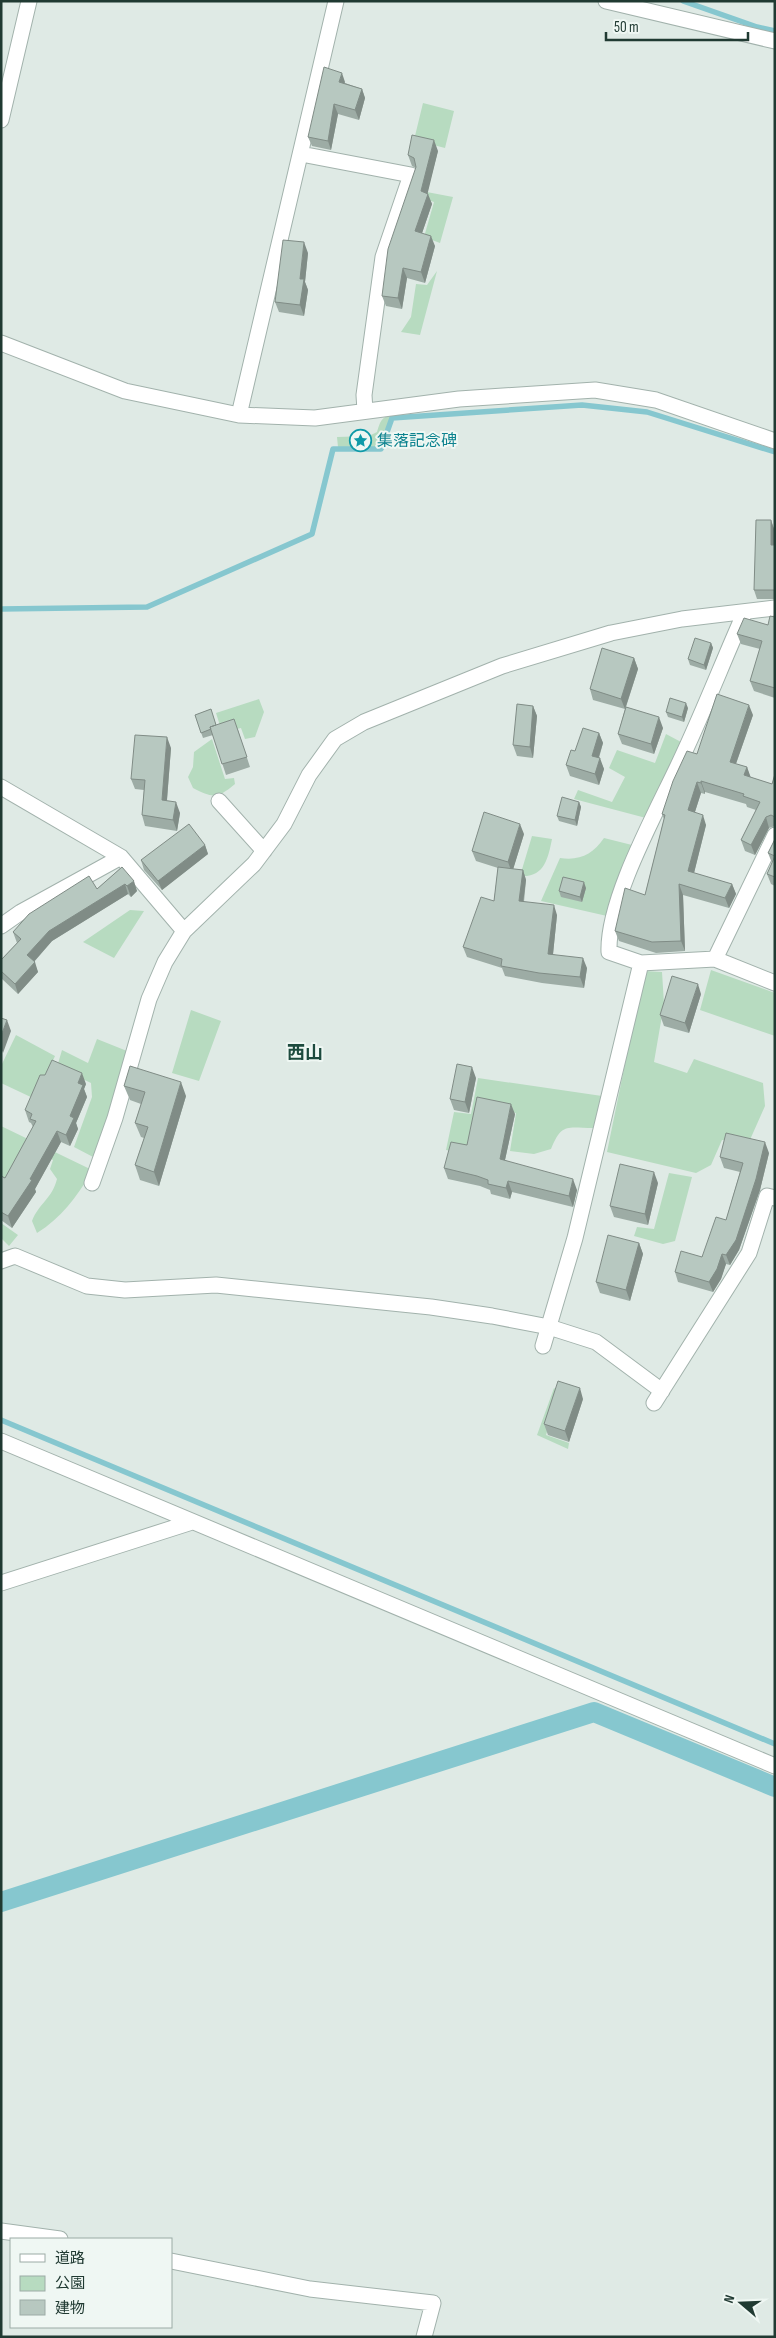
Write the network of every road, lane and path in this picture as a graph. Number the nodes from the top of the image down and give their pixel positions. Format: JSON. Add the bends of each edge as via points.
{"nodes":[{"id":1,"x":29,"y":1,"type":"edge"},
{"id":2,"x":336,"y":1,"type":"edge"},
{"id":3,"x":606,"y":1,"type":"edge"},
{"id":4,"x":775,"y":41,"type":"edge"},
{"id":5,"x":1,"y":120,"type":"edge"},
{"id":6,"x":301,"y":154,"type":"junction"},
{"id":7,"x":1,"y":343,"type":"edge"},
{"id":8,"x":365,"y":411,"type":"junction"},
{"id":9,"x":239,"y":415,"type":"junction"},
{"id":10,"x":775,"y":441,"type":"edge"},
{"id":11,"x":775,"y":608,"type":"edge"},
{"id":12,"x":745,"y":612,"type":"junction"},
{"id":13,"x":1,"y":788,"type":"edge"},
{"id":14,"x":219,"y":801,"type":"dead end"},
{"id":15,"x":775,"y":835,"type":"edge"},
{"id":16,"x":264,"y":851,"type":"junction"},
{"id":17,"x":121,"y":857,"type":"junction"},
{"id":18,"x":1,"y":926,"type":"edge"},
{"id":19,"x":184,"y":931,"type":"junction"},
{"id":20,"x":715,"y":959,"type":"junction"},
{"id":21,"x":641,"y":963,"type":"junction"},
{"id":22,"x":775,"y":984,"type":"edge"},
{"id":23,"x":92,"y":1183,"type":"dead end"},
{"id":24,"x":775,"y":1198,"type":"edge"},
{"id":25,"x":1,"y":1261,"type":"edge"},
{"id":26,"x":549,"y":1327,"type":"junction"},
{"id":27,"x":543,"y":1346,"type":"dead end"},
{"id":28,"x":1,"y":1441,"type":"edge"},
{"id":29,"x":192,"y":1522,"type":"junction"},
{"id":30,"x":1,"y":1583,"type":"edge"},
{"id":31,"x":775,"y":1766,"type":"edge"},
{"id":32,"x":1,"y":2230,"type":"edge"},
{"id":33,"x":53,"y":2238,"type":"edge"},
{"id":34,"x":172,"y":2261,"type":"edge"},
{"id":35,"x":424,"y":2337,"type":"edge"}],
"edges":[{"from":1,"to":5,"type":"street"},
{"from":2,"to":6,"type":"street"},
{"from":3,"to":4,"type":"street"},
{"from":6,"to":8,"type":"street","via":[[411,174],[383,257],[364,396]]},
{"from":6,"to":9,"type":"street"},
{"from":7,"to":9,"type":"street","via":[[125,391]]},
{"from":8,"to":9,"type":"street","via":[[315,418]]},
{"from":8,"to":10,"type":"street","via":[[458,400],[596,390],[656,400]]},
{"from":11,"to":12,"type":"street"},
{"from":12,"to":16,"type":"street","via":[[682,619],[611,633],[502,666],[364,722],[335,739],[309,775],[284,824]]},
{"from":12,"to":21,"type":"street","via":[[626,878],[609,937],[609,952]]},
{"from":13,"to":17,"type":"street"},
{"from":14,"to":16,"type":"street"},
{"from":15,"to":20,"type":"street"},
{"from":16,"to":19,"type":"street"},
{"from":17,"to":18,"type":"street"},
{"from":17,"to":19,"type":"street"},
{"from":19,"to":23,"type":"street","via":[[165,962],[149,999],[115,1118]]},
{"from":20,"to":21,"type":"street"},
{"from":20,"to":22,"type":"street"},
{"from":21,"to":26,"type":"street","via":[[576,1238]]},
{"from":24,"to":26,"type":"street","via":[[767,1196],[749,1253],[658,1397],[596,1342]]},
{"from":25,"to":26,"type":"street","via":[[15,1256],[87,1286],[125,1290],[216,1285],[431,1307]]},
{"from":26,"to":27,"type":"street"},
{"from":28,"to":29,"type":"street"},
{"from":29,"to":30,"type":"street"},
{"from":29,"to":31,"type":"street"},
{"from":32,"to":33,"type":"street"},
{"from":34,"to":35,"type":"street","via":[[310,2289],[433,2303]]}]}
